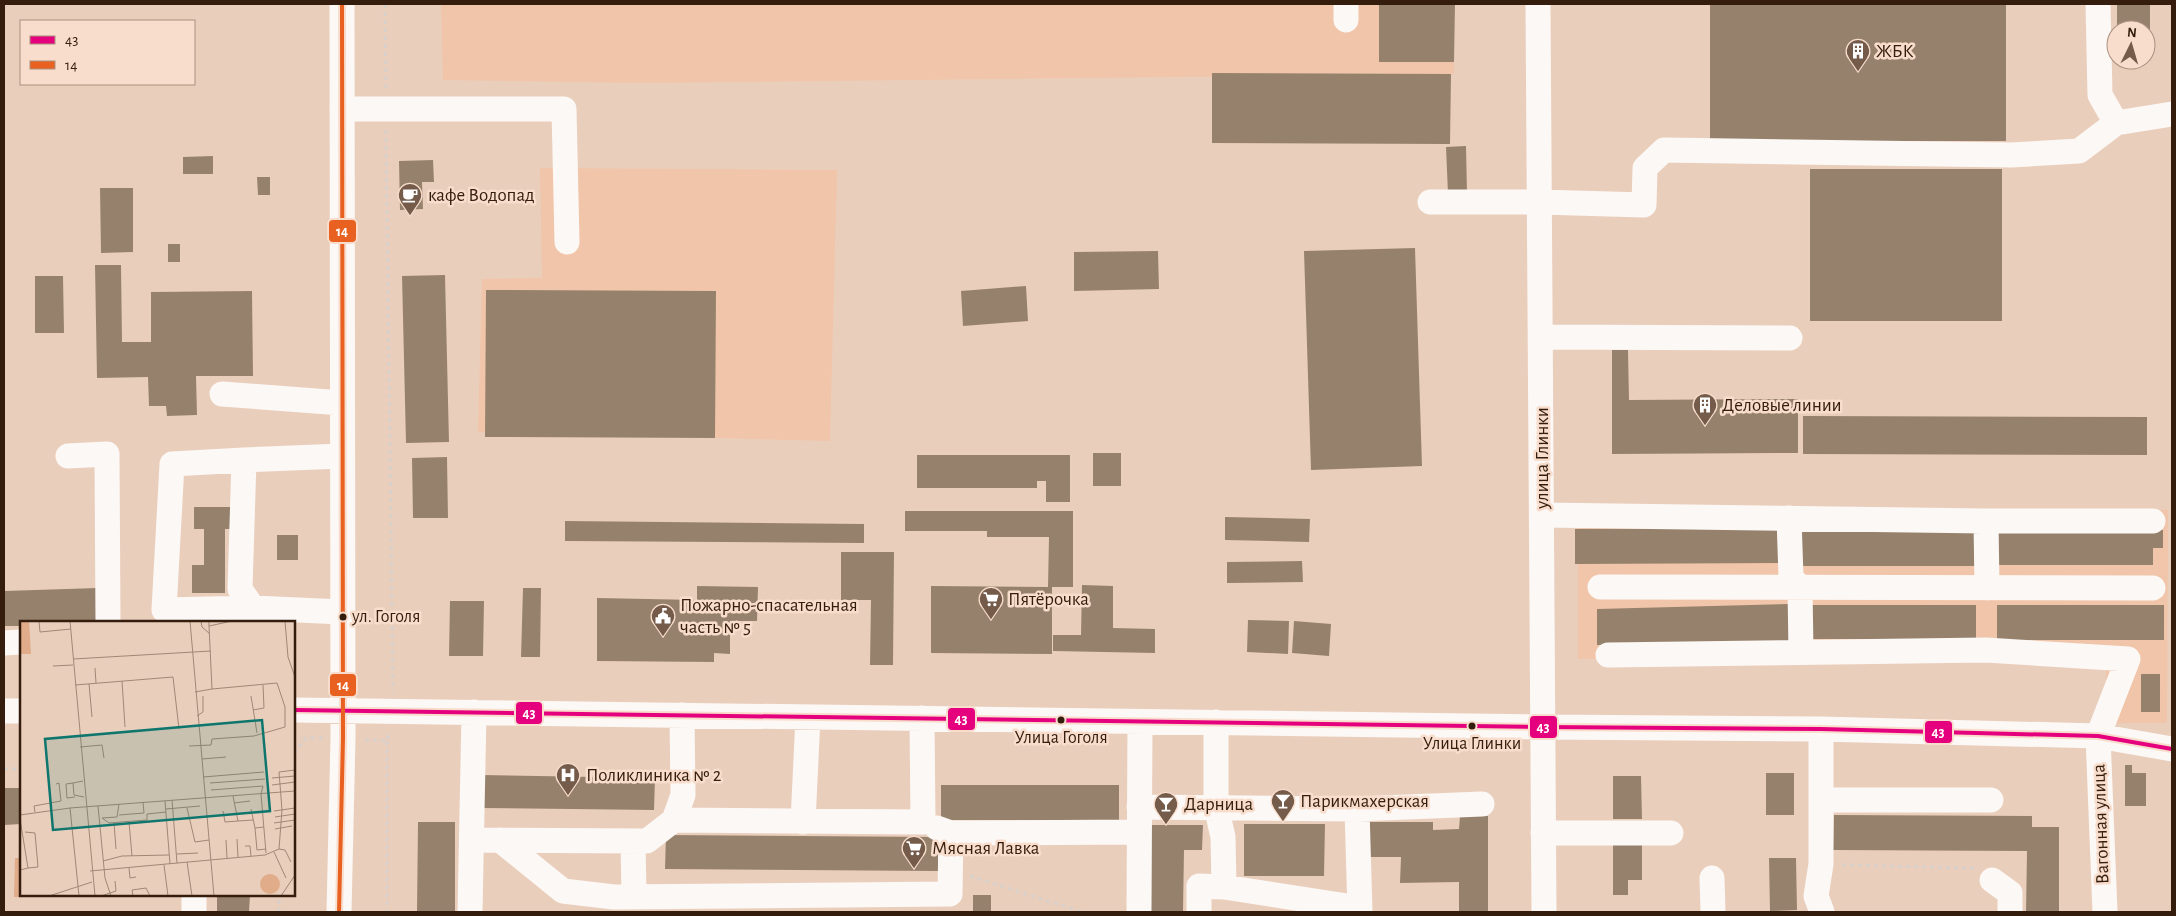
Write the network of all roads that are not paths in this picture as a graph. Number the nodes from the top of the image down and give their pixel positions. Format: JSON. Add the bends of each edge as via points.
{"nodes":[{"id":1,"x":342,"y":4,"type":"edge"},
{"id":2,"x":1538,"y":4,"type":"edge"},
{"id":3,"x":2098,"y":4,"type":"edge"},
{"id":4,"x":342,"y":109,"type":"junction"},
{"id":5,"x":2172,"y":114,"type":"edge"},
{"id":6,"x":2116,"y":123,"type":"junction"},
{"id":7,"x":1430,"y":202,"type":"dead end"},
{"id":8,"x":1540,"y":202,"type":"junction"},
{"id":9,"x":568,"y":242,"type":"dead end"},
{"id":10,"x":1541,"y":337,"type":"junction"},
{"id":11,"x":1790,"y":338,"type":"dead end"},
{"id":12,"x":222,"y":394,"type":"dead end"},
{"id":13,"x":342,"y":403,"type":"junction"},
{"id":14,"x":68,"y":456,"type":"dead end"},
{"id":15,"x":342,"y":456,"type":"junction"},
{"id":16,"x":244,"y":460,"type":"junction"},
{"id":17,"x":1542,"y":515,"type":"junction"},
{"id":18,"x":1789,"y":518,"type":"junction"},
{"id":19,"x":1986,"y":521,"type":"junction"},
{"id":20,"x":2153,"y":522,"type":"dead end"},
{"id":21,"x":1600,"y":587,"type":"dead end"},
{"id":22,"x":1800,"y":588,"type":"junction"},
{"id":23,"x":1988,"y":588,"type":"junction"},
{"id":24,"x":2153,"y":588,"type":"dead end"},
{"id":25,"x":253,"y":608,"type":"junction"},
{"id":26,"x":342,"y":612,"type":"junction"},
{"id":27,"x":108,"y":621,"type":"edge"},
{"id":28,"x":20,"y":642,"type":"edge"},
{"id":29,"x":4,"y":643,"type":"edge"},
{"id":30,"x":1801,"y":652,"type":"junction"},
{"id":31,"x":1608,"y":655,"type":"dead end"},
{"id":32,"x":295,"y":710,"type":"edge"},
{"id":33,"x":4,"y":711,"type":"edge"},
{"id":34,"x":20,"y":711,"type":"edge"},
{"id":35,"x":342,"y":711,"type":"junction"},
{"id":36,"x":474,"y":712,"type":"junction"},
{"id":37,"x":682,"y":715,"type":"junction"},
{"id":38,"x":808,"y":717,"type":"junction"},
{"id":39,"x":922,"y":718,"type":"junction"},
{"id":40,"x":1140,"y":722,"type":"junction"},
{"id":41,"x":1216,"y":722,"type":"junction"},
{"id":42,"x":1542,"y":727,"type":"junction"},
{"id":43,"x":1821,"y":729,"type":"junction"},
{"id":44,"x":2098,"y":736,"type":"junction"},
{"id":45,"x":2172,"y":749,"type":"edge"},
{"id":46,"x":1821,"y":800,"type":"junction"},
{"id":47,"x":1991,"y":800,"type":"dead end"},
{"id":48,"x":1482,"y":804,"type":"dead end"},
{"id":49,"x":1216,"y":806,"type":"junction"},
{"id":50,"x":1139,"y":807,"type":"junction"},
{"id":51,"x":1357,"y":809,"type":"junction"},
{"id":52,"x":674,"y":820,"type":"junction"},
{"id":53,"x":803,"y":822,"type":"junction"},
{"id":54,"x":923,"y":822,"type":"junction"},
{"id":55,"x":1139,"y":832,"type":"junction"},
{"id":56,"x":951,"y":833,"type":"junction"},
{"id":57,"x":1543,"y":833,"type":"junction"},
{"id":58,"x":1671,"y":833,"type":"dead end"},
{"id":59,"x":472,"y":840,"type":"junction"},
{"id":60,"x":500,"y":840,"type":"junction"},
{"id":61,"x":633,"y":840,"type":"junction"},
{"id":62,"x":1712,"y":878,"type":"dead end"},
{"id":63,"x":1992,"y":880,"type":"road end"},
{"id":64,"x":1224,"y":887,"type":"junction"},
{"id":65,"x":194,"y":896,"type":"edge"},
{"id":66,"x":621,"y":902,"type":"edge"},
{"id":67,"x":760,"y":904,"type":"edge"},
{"id":68,"x":1360,"y":910,"type":"edge"},
{"id":69,"x":194,"y":912,"type":"edge"},
{"id":70,"x":339,"y":912,"type":"edge"},
{"id":71,"x":470,"y":912,"type":"edge"},
{"id":72,"x":1139,"y":912,"type":"edge"},
{"id":73,"x":1199,"y":912,"type":"edge"},
{"id":74,"x":1544,"y":912,"type":"edge"},
{"id":75,"x":1713,"y":912,"type":"edge"},
{"id":76,"x":1822,"y":912,"type":"edge"},
{"id":77,"x":2010,"y":912,"type":"edge"},
{"id":78,"x":2105,"y":912,"type":"edge"}],
"edges":[{"from":1,"to":4,"type":"street"},
{"from":2,"to":8,"type":"street","name":"улица Глинки"},
{"from":3,"to":6,"type":"street","via":[[2100,95]]},
{"from":4,"to":9,"type":"street","via":[[564,109]]},
{"from":4,"to":13,"type":"street"},
{"from":5,"to":6,"type":"street"},
{"from":6,"to":8,"type":"street","via":[[2079,151],[2011,155],[1664,150],[1645,168],[1644,205]]},
{"from":7,"to":8,"type":"street"},
{"from":8,"to":10,"type":"street","name":"улица Глинки"},
{"from":10,"to":11,"type":"street"},
{"from":10,"to":17,"type":"street","name":"улица Глинки"},
{"from":12,"to":13,"type":"street"},
{"from":13,"to":15,"type":"street"},
{"from":14,"to":27,"type":"street","via":[[107,454]]},
{"from":15,"to":16,"type":"street"},
{"from":15,"to":26,"type":"street"},
{"from":16,"to":25,"type":"street","via":[[240,588]]},
{"from":16,"to":25,"type":"street","via":[[172,464],[164,610]]},
{"from":17,"to":18,"type":"street"},
{"from":17,"to":42,"type":"street","name":"улица Глинки"},
{"from":18,"to":19,"type":"street"},
{"from":18,"to":22,"type":"street","via":[[1791,577]]},
{"from":19,"to":20,"type":"street"},
{"from":19,"to":23,"type":"street"},
{"from":21,"to":22,"type":"street"},
{"from":22,"to":23,"type":"street"},
{"from":22,"to":30,"type":"street"},
{"from":23,"to":24,"type":"street"},
{"from":25,"to":26,"type":"street"},
{"from":26,"to":35,"type":"street"},
{"from":28,"to":29,"type":"street"},
{"from":30,"to":31,"type":"street"},
{"from":30,"to":44,"type":"street","via":[[1986,650],[2128,659]]},
{"from":32,"to":35,"type":"street"},
{"from":33,"to":34,"type":"street"},
{"from":35,"to":36,"type":"street"},
{"from":35,"to":70,"type":"street"},
{"from":36,"to":37,"type":"street"},
{"from":36,"to":59,"type":"street"},
{"from":37,"to":38,"type":"street"},
{"from":37,"to":52,"type":"street","via":[[683,795]]},
{"from":38,"to":39,"type":"street"},
{"from":38,"to":53,"type":"street"},
{"from":39,"to":40,"type":"street"},
{"from":39,"to":54,"type":"street"},
{"from":40,"to":41,"type":"street"},
{"from":40,"to":50,"type":"street"},
{"from":41,"to":42,"type":"street"},
{"from":41,"to":49,"type":"street"},
{"from":42,"to":43,"type":"street"},
{"from":42,"to":57,"type":"street","name":"улица Глинки"},
{"from":43,"to":44,"type":"street"},
{"from":43,"to":46,"type":"street"},
{"from":44,"to":45,"type":"street"},
{"from":44,"to":78,"type":"street","name":"Вагонная улица"},
{"from":46,"to":47,"type":"street"},
{"from":46,"to":76,"type":"street","via":[[1821,864],[1816,896]]},
{"from":48,"to":51,"type":"street"},
{"from":49,"to":50,"type":"street"},
{"from":49,"to":51,"type":"street"},
{"from":49,"to":64,"type":"street","via":[[1223,837]]},
{"from":50,"to":55,"type":"street"},
{"from":51,"to":68,"type":"street"},
{"from":52,"to":53,"type":"street"},
{"from":52,"to":61,"type":"street","via":[[647,840]]},
{"from":53,"to":54,"type":"street"},
{"from":54,"to":56,"type":"street"},
{"from":55,"to":56,"type":"street"},
{"from":55,"to":72,"type":"street"},
{"from":56,"to":67,"type":"street","via":[[950,894]]},
{"from":57,"to":58,"type":"street"},
{"from":57,"to":74,"type":"street","name":"улица Глинки"},
{"from":59,"to":60,"type":"street"},
{"from":59,"to":71,"type":"street"},
{"from":60,"to":61,"type":"street"},
{"from":60,"to":66,"type":"street","via":[[563,891]]},
{"from":61,"to":66,"type":"street"},
{"from":62,"to":75,"type":"street"},
{"from":63,"to":77,"type":"street","via":[[2010,893]]},
{"from":64,"to":68,"type":"street"},
{"from":64,"to":73,"type":"street","via":[[1199,886]]},
{"from":65,"to":69,"type":"street"},
{"from":66,"to":67,"type":"street"}]}
